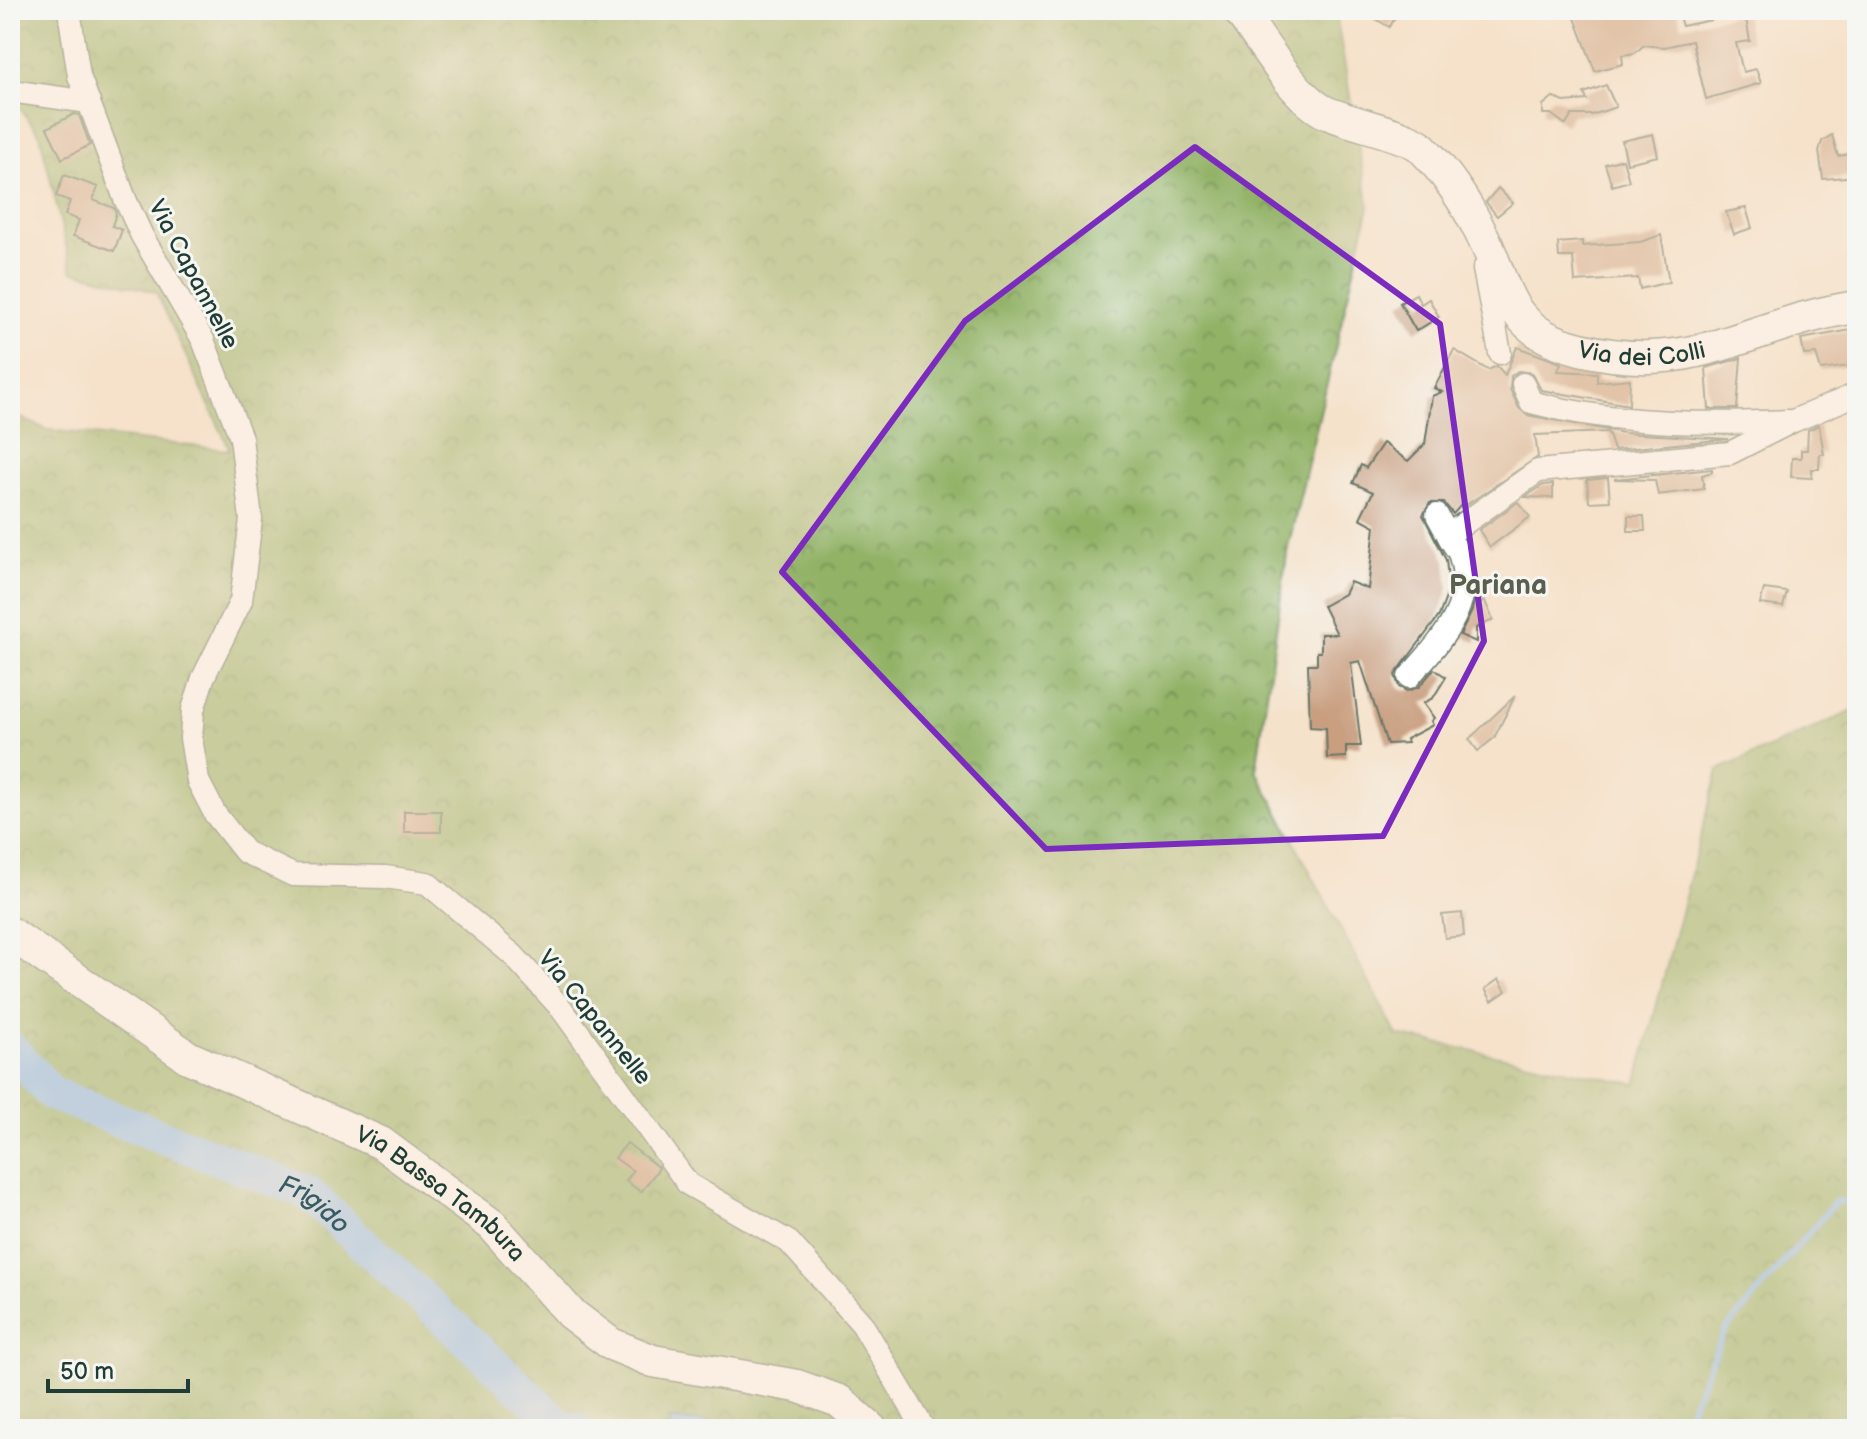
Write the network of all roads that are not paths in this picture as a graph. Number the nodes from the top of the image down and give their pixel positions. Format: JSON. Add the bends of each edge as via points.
{"nodes":[{"id":1,"x":69,"y":10,"type":"edge"},
{"id":2,"x":1239,"y":10,"type":"edge"},
{"id":3,"x":10,"y":91,"type":"edge"},
{"id":4,"x":89,"y":102,"type":"junction"},
{"id":5,"x":1483,"y":236,"type":"junction"},
{"id":6,"x":1857,"y":307,"type":"edge"},
{"id":7,"x":1500,"y":353,"type":"dead end"},
{"id":8,"x":1523,"y":384,"type":"dead end"},
{"id":9,"x":1857,"y":394,"type":"edge"},
{"id":10,"x":1793,"y":421,"type":"junction"},
{"id":11,"x":1437,"y":515,"type":"dead end"},
{"id":12,"x":1448,"y":535,"type":"junction"},
{"id":13,"x":1409,"y":677,"type":"dead end"},
{"id":14,"x":10,"y":933,"type":"edge"},
{"id":15,"x":871,"y":1429,"type":"edge"},
{"id":16,"x":924,"y":1429,"type":"edge"}],
"edges":[{"from":1,"to":4,"type":"street","name":"Via Capannelle","via":[[79,76]]},
{"from":2,"to":5,"type":"street","name":"Via dei Colli","via":[[1295,84],[1322,110],[1419,145]]},
{"from":3,"to":4,"type":"street"},
{"from":4,"to":16,"type":"street","name":"Via Capannelle","via":[[125,199],[203,340],[241,438],[251,519],[241,601],[203,678],[191,738],[198,781],[215,814],[245,852],[293,875],[427,883],[513,955],[561,1008],[688,1184],[789,1242],[862,1324]]},
{"from":5,"to":6,"type":"street","name":"Via dei Colli","via":[[1514,308],[1538,335],[1628,359],[1717,349],[1796,319]]},
{"from":5,"to":7,"type":"street","name":"Via dei Colli","via":[[1481,254]]},
{"from":8,"to":10,"type":"street","via":[[1531,402],[1598,415],[1726,424]]},
{"from":9,"to":10,"type":"street"},
{"from":10,"to":12,"type":"street","via":[[1730,453],[1538,471]]},
{"from":11,"to":12,"type":"street"},
{"from":12,"to":13,"type":"street","via":[[1460,555],[1462,607]]},
{"from":14,"to":15,"type":"street","name":"Via Bassa Tambura","via":[[188,1057],[381,1143],[492,1225],[570,1313],[611,1344],[653,1361],[797,1386],[839,1401]]}]}
